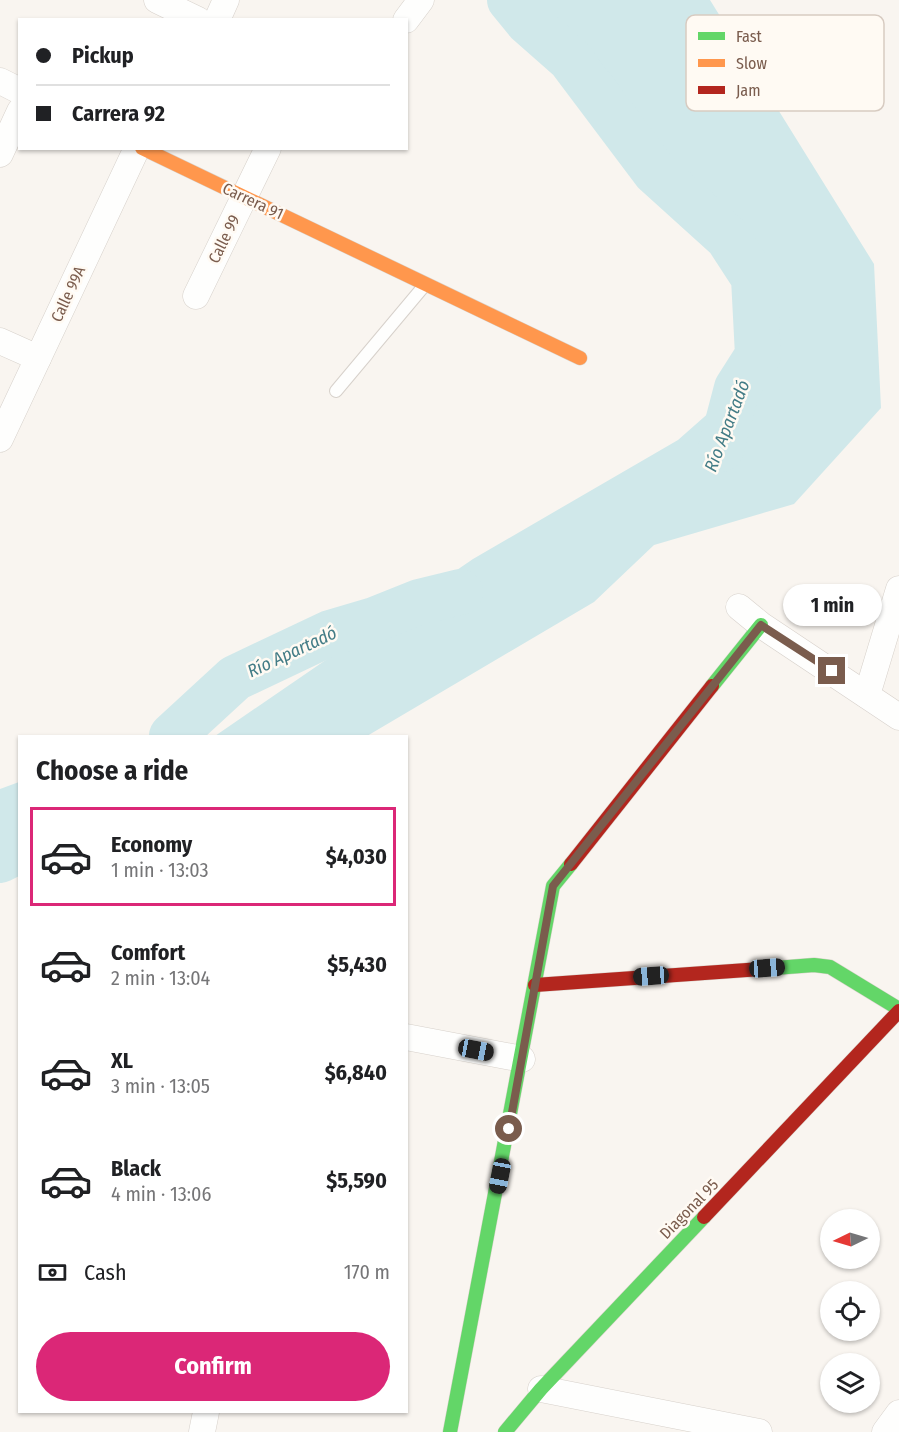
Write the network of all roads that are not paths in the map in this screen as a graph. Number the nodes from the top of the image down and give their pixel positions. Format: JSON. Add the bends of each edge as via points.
{"nodes":[{"id":1,"x":157,"y":0,"type":"edge"},
{"id":2,"x":226,"y":0,"type":"edge"},
{"id":3,"x":421,"y":0,"type":"edge"},
{"id":4,"x":194,"y":18,"type":"edge"},
{"id":5,"x":218,"y":18,"type":"edge"},
{"id":6,"x":408,"y":18,"type":"edge"},
{"id":7,"x":0,"y":81,"type":"edge"},
{"id":8,"x":18,"y":90,"type":"edge"},
{"id":9,"x":18,"y":115,"type":"edge"},
{"id":10,"x":136,"y":150,"type":"edge"},
{"id":11,"x":146,"y":150,"type":"edge"},
{"id":12,"x":267,"y":150,"type":"edge"},
{"id":13,"x":0,"y":154,"type":"edge"},
{"id":14,"x":245,"y":197,"type":"junction"},
{"id":15,"x":426,"y":284,"type":"junction"},
{"id":16,"x":196,"y":296,"type":"dead end"},
{"id":17,"x":0,"y":341,"type":"edge"},
{"id":18,"x":38,"y":358,"type":"junction"},
{"id":19,"x":580,"y":358,"type":"dead end"},
{"id":20,"x":336,"y":390,"type":"dead end"},
{"id":21,"x":0,"y":439,"type":"edge"},
{"id":22,"x":899,"y":589,"type":"edge"},
{"id":23,"x":739,"y":607,"type":"dead end"},
{"id":24,"x":761,"y":625,"type":"junction"},
{"id":25,"x":867,"y":695,"type":"junction"},
{"id":26,"x":899,"y":717,"type":"edge"},
{"id":27,"x":535,"y":985,"type":"junction"},
{"id":28,"x":899,"y":1010,"type":"edge"},
{"id":29,"x":408,"y":1037,"type":"edge"},
{"id":30,"x":522,"y":1059,"type":"junction"},
{"id":31,"x":541,"y":1389,"type":"junction"},
{"id":32,"x":206,"y":1413,"type":"edge"},
{"id":33,"x":899,"y":1413,"type":"edge"},
{"id":34,"x":202,"y":1432,"type":"edge"},
{"id":35,"x":450,"y":1432,"type":"edge"},
{"id":36,"x":505,"y":1432,"type":"edge"},
{"id":37,"x":759,"y":1432,"type":"edge"},
{"id":38,"x":885,"y":1432,"type":"edge"}],
"edges":[{"from":1,"to":4,"type":"street"},
{"from":2,"to":5,"type":"street"},
{"from":3,"to":6,"type":"street"},
{"from":7,"to":8,"type":"street"},
{"from":9,"to":13,"type":"street"},
{"from":10,"to":18,"type":"street","name":"Calle 99A"},
{"from":11,"to":14,"type":"street","name":"Carrera 91"},
{"from":12,"to":14,"type":"street","name":"Calle 99"},
{"from":14,"to":15,"type":"street","name":"Carrera 91"},
{"from":14,"to":16,"type":"street","name":"Calle 99"},
{"from":15,"to":19,"type":"street","name":"Carrera 91"},
{"from":15,"to":20,"type":"lane"},
{"from":17,"to":18,"type":"street"},
{"from":18,"to":21,"type":"street","name":"Calle 99A"},
{"from":22,"to":25,"type":"street"},
{"from":23,"to":24,"type":"street"},
{"from":24,"to":25,"type":"street"},
{"from":24,"to":27,"type":"street","via":[[553,886]]},
{"from":25,"to":26,"type":"street"},
{"from":27,"to":28,"type":"street","via":[[814,965],[830,967]]},
{"from":27,"to":30,"type":"street"},
{"from":28,"to":31,"type":"street","name":"Diagonal 95"},
{"from":29,"to":30,"type":"street"},
{"from":30,"to":35,"type":"street"},
{"from":31,"to":36,"type":"street","name":"Diagonal 95"},
{"from":31,"to":37,"type":"street"},
{"from":32,"to":34,"type":"street"},
{"from":33,"to":38,"type":"street"}]}
